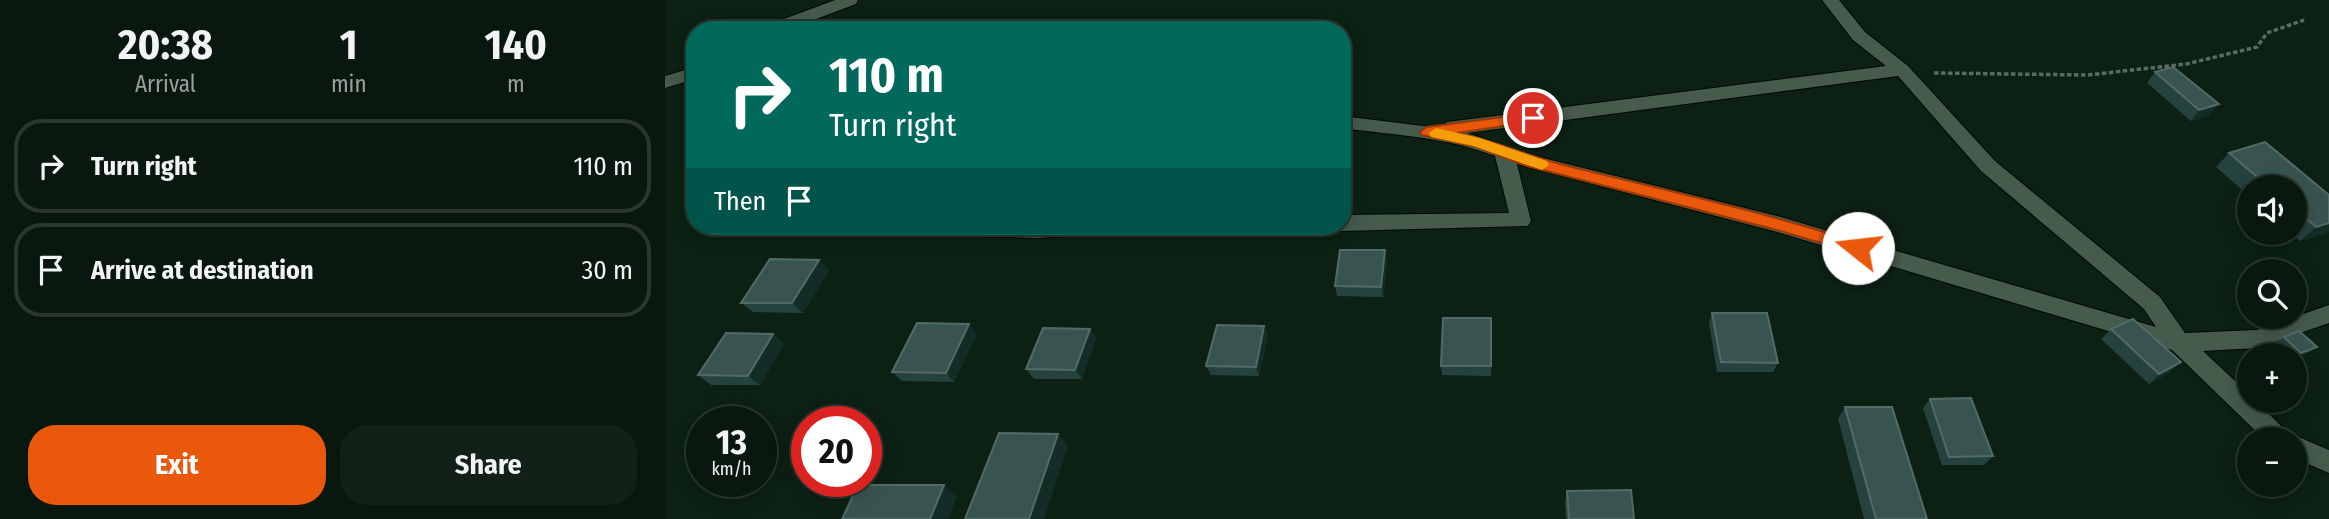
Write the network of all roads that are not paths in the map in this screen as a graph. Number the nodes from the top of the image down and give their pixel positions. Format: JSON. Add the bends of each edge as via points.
{"nodes":[{"id":1,"x":850,"y":0,"type":"edge"},
{"id":2,"x":1830,"y":0,"type":"edge"},
{"id":3,"x":795,"y":21,"type":"edge"},
{"id":4,"x":1902,"y":70,"type":"junction"},
{"id":5,"x":686,"y":76,"type":"edge"},
{"id":6,"x":665,"y":82,"type":"edge"},
{"id":7,"x":1351,"y":123,"type":"edge"},
{"id":8,"x":1427,"y":132,"type":"junction"},
{"id":9,"x":1504,"y":153,"type":"junction"},
{"id":10,"x":1351,"y":223,"type":"edge"},
{"id":11,"x":2329,"y":314,"type":"edge"},
{"id":12,"x":2179,"y":342,"type":"junction"},
{"id":13,"x":2268,"y":427,"type":"edge"},
{"id":14,"x":2307,"y":452,"type":"edge"},
{"id":15,"x":2329,"y":462,"type":"edge"}],
"edges":[{"from":1,"to":3,"type":"street"},
{"from":2,"to":4,"type":"street","via":[[1859,36]]},
{"from":4,"to":8,"type":"street"},
{"from":4,"to":12,"type":"street","via":[[1988,166],[2152,303]]},
{"from":5,"to":6,"type":"street"},
{"from":7,"to":8,"type":"street"},
{"from":8,"to":9,"type":"street","via":[[1475,141]]},
{"from":9,"to":10,"type":"street","via":[[1521,221]]},
{"from":9,"to":12,"type":"street","via":[[1777,225]]},
{"from":11,"to":12,"type":"street","via":[[2257,339]]},
{"from":12,"to":13,"type":"street"},
{"from":14,"to":15,"type":"street"}]}
